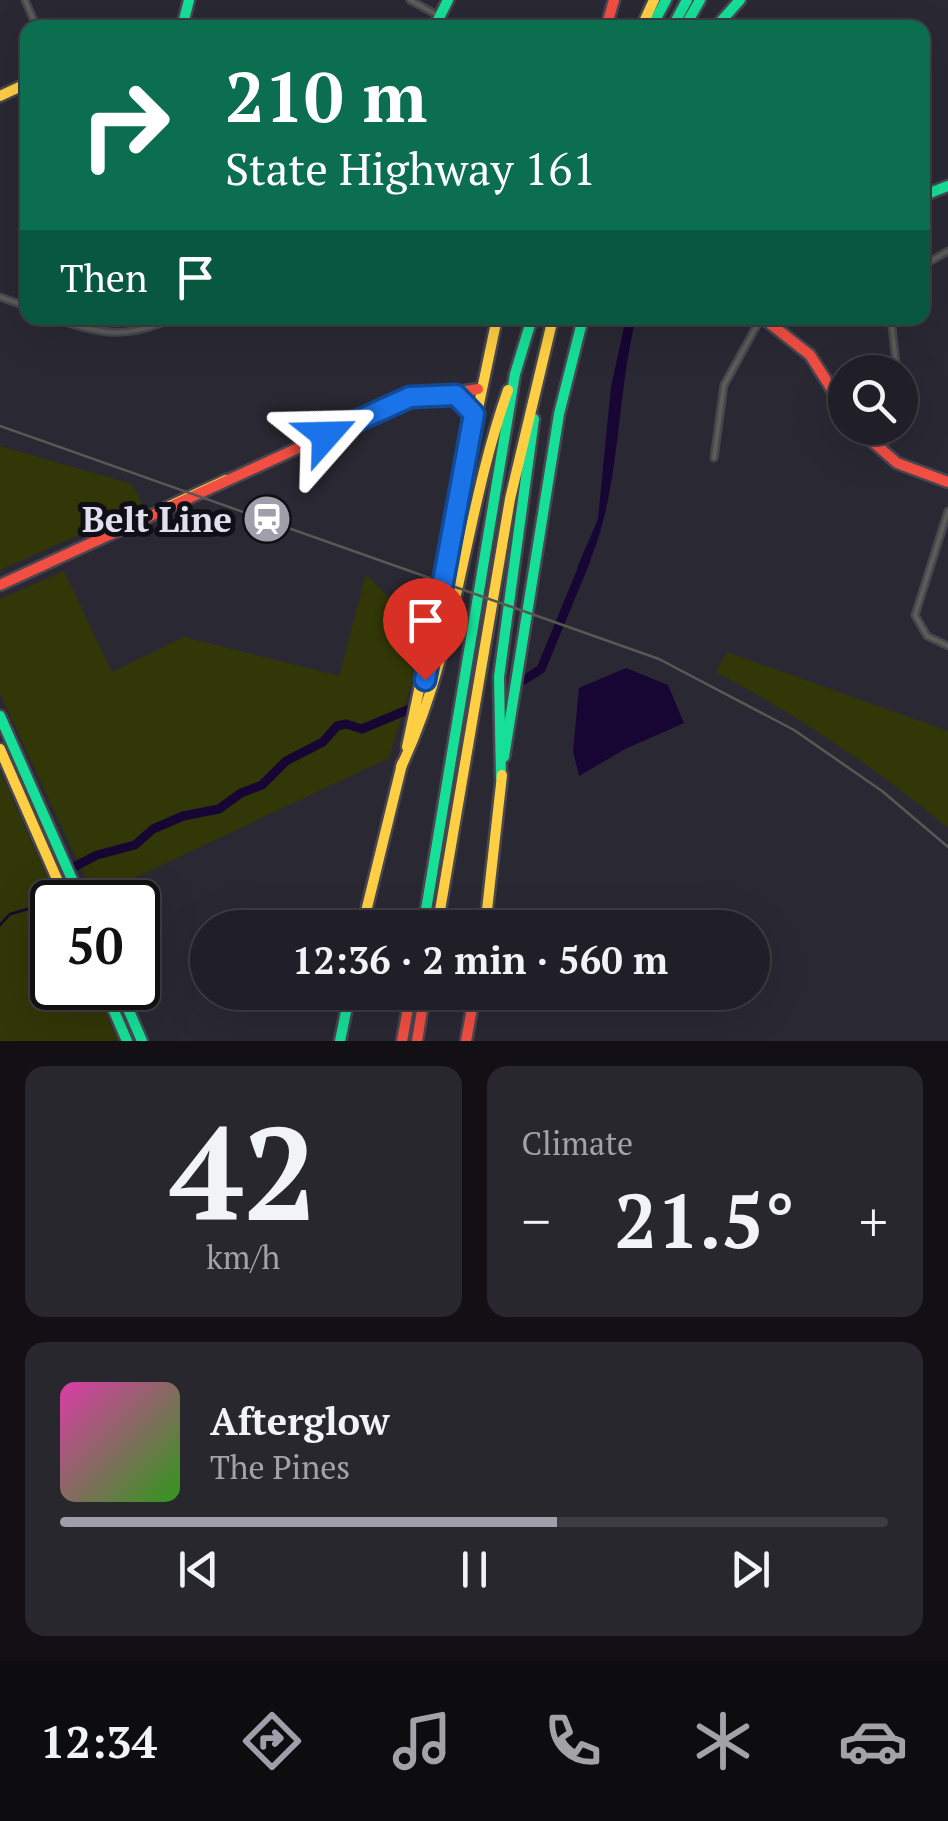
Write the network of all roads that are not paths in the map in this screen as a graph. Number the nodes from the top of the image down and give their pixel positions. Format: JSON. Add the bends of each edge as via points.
{"nodes":[{"id":1,"x":410,"y":0,"type":"edge"},
{"id":2,"x":740,"y":0,"type":"edge"},
{"id":3,"x":434,"y":20,"type":"edge"},
{"id":4,"x":722,"y":20,"type":"edge"},
{"id":5,"x":78,"y":325,"type":"edge"},
{"id":6,"x":156,"y":325,"type":"edge"},
{"id":7,"x":495,"y":325,"type":"edge"},
{"id":8,"x":530,"y":325,"type":"edge"},
{"id":9,"x":551,"y":325,"type":"edge"},
{"id":10,"x":581,"y":325,"type":"edge"},
{"id":11,"x":758,"y":325,"type":"edge"},
{"id":12,"x":771,"y":325,"type":"edge"},
{"id":13,"x":893,"y":325,"type":"edge"},
{"id":14,"x":895,"y":355,"type":"edge"},
{"id":15,"x":540,"y":372,"type":"junction"},
{"id":16,"x":514,"y":374,"type":"junction"},
{"id":17,"x":828,"y":383,"type":"edge"},
{"id":18,"x":479,"y":388,"type":"junction"},
{"id":19,"x":456,"y":395,"type":"junction"},
{"id":20,"x":474,"y":414,"type":"junction"},
{"id":21,"x":875,"y":445,"type":"edge"},
{"id":22,"x":884,"y":445,"type":"edge"},
{"id":23,"x":882,"y":452,"type":"junction"},
{"id":24,"x":714,"y":458,"type":"dead end"},
{"id":25,"x":948,"y":482,"type":"edge"},
{"id":26,"x":948,"y":512,"type":"edge"},
{"id":27,"x":0,"y":585,"type":"edge"},
{"id":28,"x":948,"y":646,"type":"edge"},
{"id":29,"x":0,"y":716,"type":"edge"},
{"id":30,"x":0,"y":749,"type":"edge"},
{"id":31,"x":402,"y":768,"type":"junction"},
{"id":32,"x":501,"y":778,"type":"junction"},
{"id":33,"x":57,"y":880,"type":"edge"},
{"id":34,"x":72,"y":880,"type":"edge"},
{"id":35,"x":366,"y":910,"type":"edge"},
{"id":36,"x":427,"y":910,"type":"edge"},
{"id":37,"x":440,"y":910,"type":"edge"},
{"id":38,"x":488,"y":910,"type":"edge"},
{"id":39,"x":114,"y":1010,"type":"edge"},
{"id":40,"x":128,"y":1010,"type":"edge"},
{"id":41,"x":346,"y":1010,"type":"edge"},
{"id":42,"x":408,"y":1010,"type":"edge"},
{"id":43,"x":422,"y":1010,"type":"edge"},
{"id":44,"x":472,"y":1010,"type":"edge"},
{"id":45,"x":127,"y":1041,"type":"edge"},
{"id":46,"x":142,"y":1041,"type":"edge"},
{"id":47,"x":340,"y":1041,"type":"edge"},
{"id":48,"x":402,"y":1041,"type":"edge"},
{"id":49,"x":416,"y":1041,"type":"edge"},
{"id":50,"x":466,"y":1041,"type":"edge"}],
"edges":[{"from":1,"to":3,"type":"street"},
{"from":2,"to":4,"type":"main road"},
{"from":5,"to":6,"type":"street","via":[[115,336]]},
{"from":7,"to":18,"type":"main road"},
{"from":8,"to":16,"type":"main road"},
{"from":9,"to":15,"type":"main road"},
{"from":10,"to":32,"type":"main road","via":[[560,414]]},
{"from":11,"to":24,"type":"street","via":[[724,386]]},
{"from":12,"to":17,"type":"main road","via":[[810,355]]},
{"from":13,"to":14,"type":"street"},
{"from":15,"to":32,"type":"main road","via":[[499,677]]},
{"from":15,"to":37,"type":"main road","via":[[510,499]]},
{"from":16,"to":31,"type":"main road","via":[[483,480],[448,648]]},
{"from":16,"to":36,"type":"main road"},
{"from":18,"to":19,"type":"main road"},
{"from":18,"to":20,"type":"main road"},
{"from":19,"to":20,"type":"main road"},
{"from":19,"to":27,"type":"main road","via":[[403,400]]},
{"from":20,"to":31,"type":"main road"},
{"from":21,"to":23,"type":"main road"},
{"from":22,"to":23,"type":"street"},
{"from":23,"to":25,"type":"main road"},
{"from":26,"to":28,"type":"street","via":[[915,614],[926,636]]},
{"from":29,"to":34,"type":"main road"},
{"from":30,"to":33,"type":"main road"},
{"from":31,"to":35,"type":"main road"},
{"from":32,"to":38,"type":"main road"},
{"from":39,"to":45,"type":"main road"},
{"from":40,"to":46,"type":"main road"},
{"from":41,"to":47,"type":"main road"},
{"from":42,"to":48,"type":"main road"},
{"from":43,"to":49,"type":"main road"},
{"from":44,"to":50,"type":"main road"}]}
